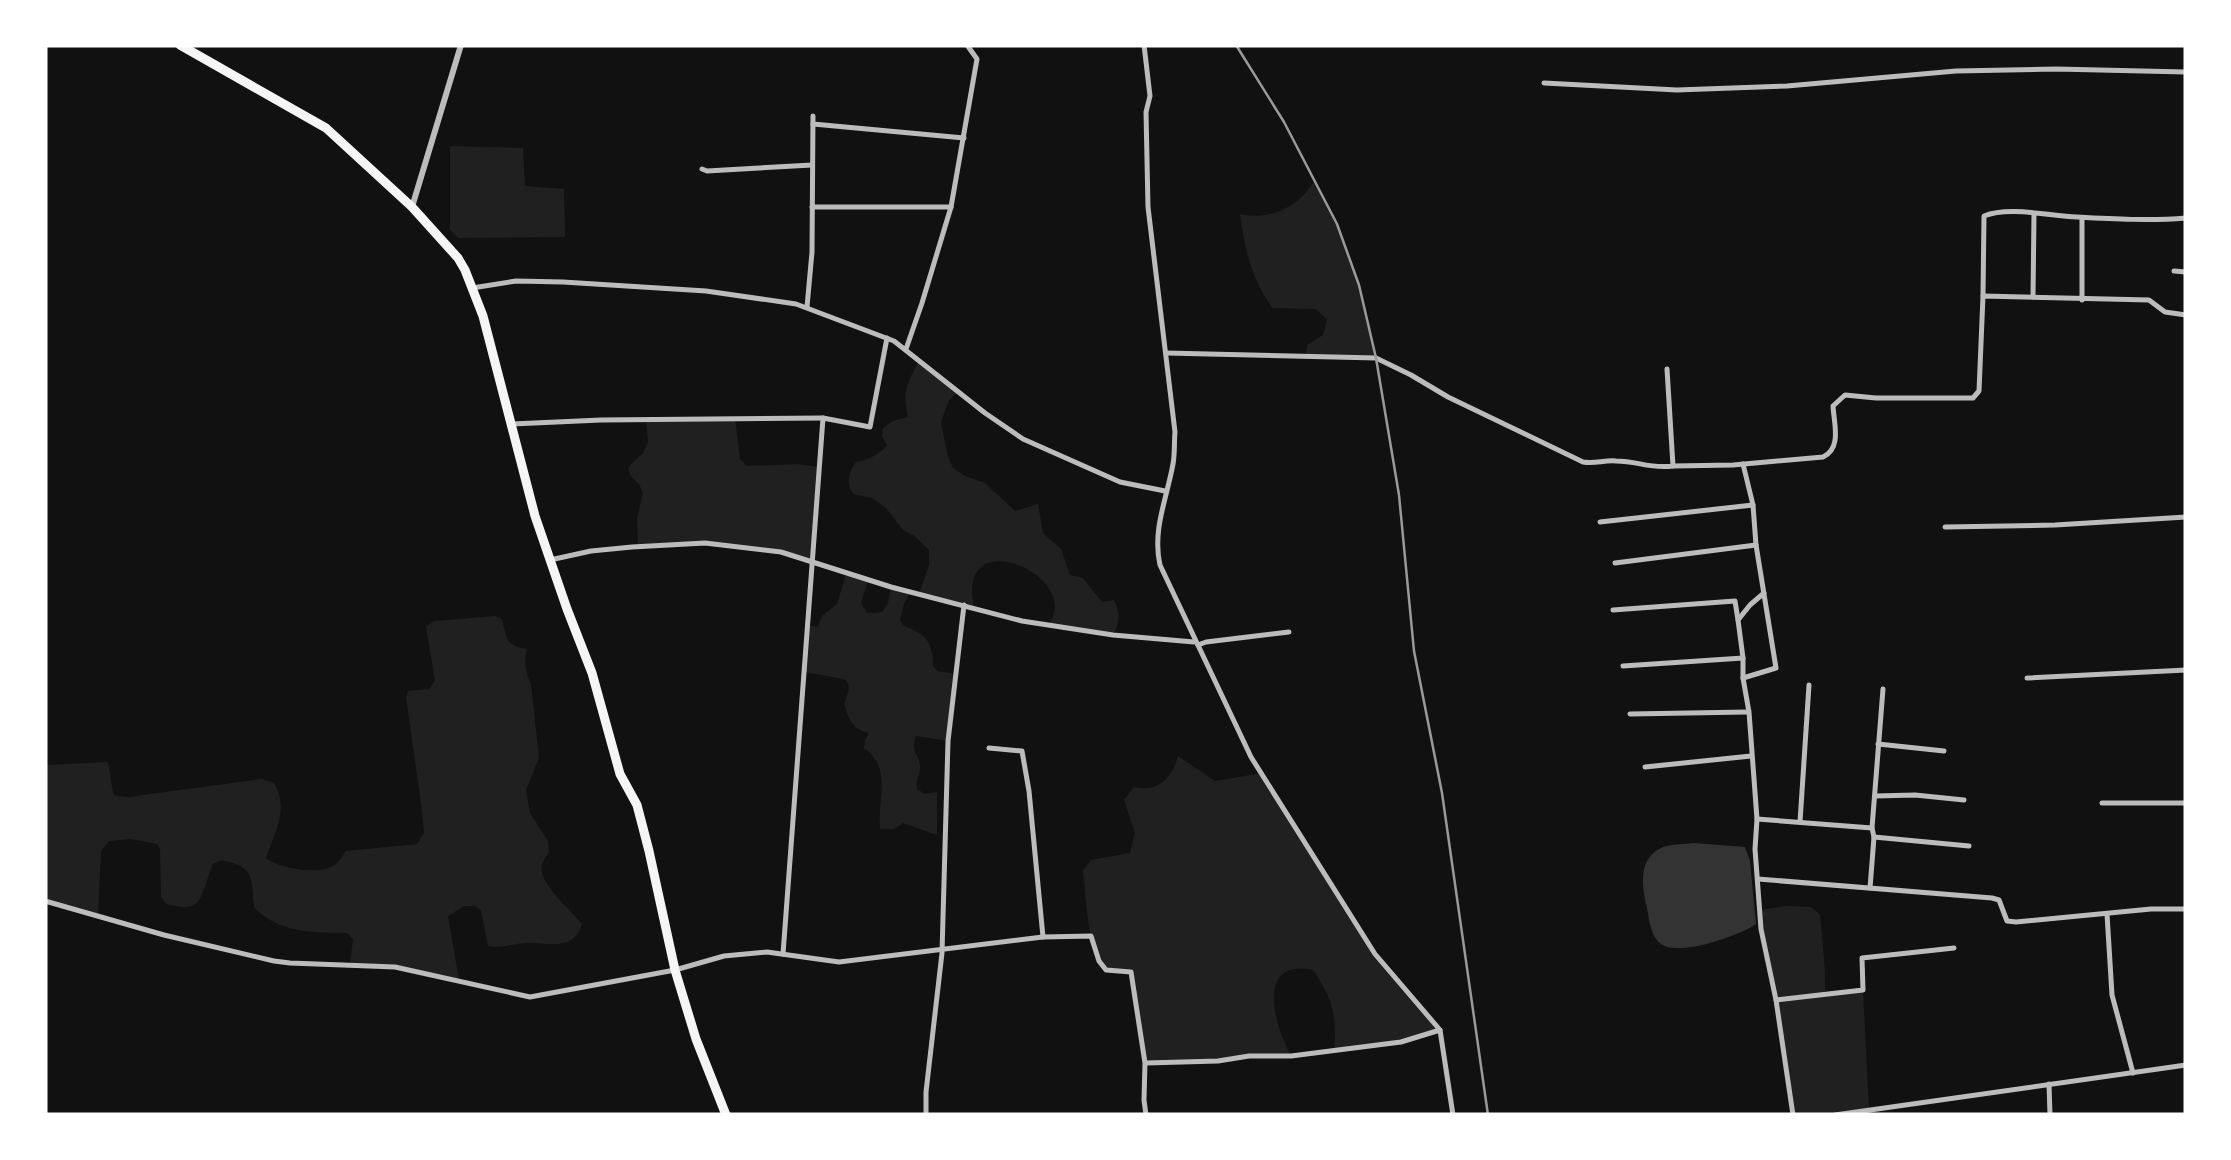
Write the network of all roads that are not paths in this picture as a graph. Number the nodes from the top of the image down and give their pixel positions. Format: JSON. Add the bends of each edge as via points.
{"nodes":[{"id":1,"x":180,"y":45,"type":"edge"},
{"id":2,"x":460,"y":45,"type":"edge"},
{"id":3,"x":967,"y":45,"type":"edge"},
{"id":4,"x":1144,"y":45,"type":"edge"},
{"id":5,"x":2186,"y":72,"type":"edge"},
{"id":6,"x":1544,"y":83,"type":"dead end"},
{"id":7,"x":964,"y":138,"type":"junction"},
{"id":8,"x":812,"y":165,"type":"junction"},
{"id":9,"x":702,"y":169,"type":"dead end"},
{"id":10,"x":412,"y":207,"type":"junction"},
{"id":11,"x":812,"y":207,"type":"junction"},
{"id":12,"x":951,"y":207,"type":"junction"},
{"id":13,"x":2034,"y":214,"type":"junction"},
{"id":14,"x":2082,"y":218,"type":"junction"},
{"id":15,"x":2186,"y":218,"type":"edge"},
{"id":16,"x":2174,"y":271,"type":"dead end"},
{"id":17,"x":2186,"y":272,"type":"edge"},
{"id":18,"x":472,"y":288,"type":"junction"},
{"id":19,"x":1983,"y":296,"type":"junction"},
{"id":20,"x":2032,"y":298,"type":"junction"},
{"id":21,"x":2082,"y":300,"type":"junction"},
{"id":22,"x":808,"y":308,"type":"junction"},
{"id":23,"x":2186,"y":315,"type":"edge"},
{"id":24,"x":887,"y":337,"type":"junction"},
{"id":25,"x":906,"y":349,"type":"junction"},
{"id":26,"x":1166,"y":352,"type":"junction"},
{"id":27,"x":1666,"y":369,"type":"dead end"},
{"id":28,"x":823,"y":418,"type":"junction"},
{"id":29,"x":512,"y":424,"type":"junction"},
{"id":30,"x":1742,"y":464,"type":"junction"},
{"id":31,"x":1673,"y":466,"type":"junction"},
{"id":32,"x":1165,"y":491,"type":"junction"},
{"id":33,"x":1753,"y":506,"type":"junction"},
{"id":34,"x":2186,"y":517,"type":"edge"},
{"id":35,"x":1600,"y":522,"type":"dead end"},
{"id":36,"x":1945,"y":527,"type":"dead end"},
{"id":37,"x":1756,"y":544,"type":"junction"},
{"id":38,"x":550,"y":560,"type":"junction"},
{"id":39,"x":811,"y":562,"type":"junction"},
{"id":40,"x":1616,"y":564,"type":"dead end"},
{"id":41,"x":1764,"y":593,"type":"junction"},
{"id":42,"x":964,"y":604,"type":"junction"},
{"id":43,"x":1614,"y":610,"type":"dead end"},
{"id":44,"x":1738,"y":620,"type":"junction"},
{"id":45,"x":1288,"y":632,"type":"dead end"},
{"id":46,"x":1196,"y":644,"type":"junction"},
{"id":47,"x":1743,"y":658,"type":"junction"},
{"id":48,"x":1623,"y":666,"type":"dead end"},
{"id":49,"x":2186,"y":670,"type":"edge"},
{"id":50,"x":1743,"y":678,"type":"junction"},
{"id":51,"x":2027,"y":678,"type":"dead end"},
{"id":52,"x":1809,"y":685,"type":"dead end"},
{"id":53,"x":1882,"y":689,"type":"dead end"},
{"id":54,"x":1748,"y":712,"type":"junction"},
{"id":55,"x":1630,"y":714,"type":"dead end"},
{"id":56,"x":1878,"y":744,"type":"junction"},
{"id":57,"x":989,"y":748,"type":"dead end"},
{"id":58,"x":1944,"y":751,"type":"dead end"},
{"id":59,"x":1752,"y":756,"type":"junction"},
{"id":60,"x":1645,"y":766,"type":"dead end"},
{"id":61,"x":1875,"y":796,"type":"junction"},
{"id":62,"x":1964,"y":800,"type":"dead end"},
{"id":63,"x":2102,"y":803,"type":"dead end"},
{"id":64,"x":2186,"y":803,"type":"edge"},
{"id":65,"x":1758,"y":820,"type":"junction"},
{"id":66,"x":1800,"y":822,"type":"junction"},
{"id":67,"x":1872,"y":828,"type":"junction"},
{"id":68,"x":1874,"y":838,"type":"junction"},
{"id":69,"x":1970,"y":846,"type":"dead end"},
{"id":70,"x":1758,"y":879,"type":"junction"},
{"id":71,"x":1870,"y":888,"type":"junction"},
{"id":72,"x":45,"y":900,"type":"edge"},
{"id":73,"x":2186,"y":909,"type":"edge"},
{"id":74,"x":2107,"y":914,"type":"junction"},
{"id":75,"x":1043,"y":938,"type":"junction"},
{"id":76,"x":1954,"y":948,"type":"dead end"},
{"id":77,"x":942,"y":949,"type":"junction"},
{"id":78,"x":782,"y":954,"type":"junction"},
{"id":79,"x":675,"y":970,"type":"junction"},
{"id":80,"x":1776,"y":1000,"type":"junction"},
{"id":81,"x":1440,"y":1030,"type":"junction"},
{"id":82,"x":1145,"y":1063,"type":"junction"},
{"id":83,"x":2186,"y":1065,"type":"edge"},
{"id":84,"x":2133,"y":1072,"type":"junction"},
{"id":85,"x":2049,"y":1084,"type":"junction"},
{"id":86,"x":726,"y":1115,"type":"edge"},
{"id":87,"x":926,"y":1115,"type":"edge"},
{"id":88,"x":1146,"y":1115,"type":"edge"},
{"id":89,"x":1453,"y":1115,"type":"edge"},
{"id":90,"x":1793,"y":1115,"type":"edge"},
{"id":91,"x":1840,"y":1115,"type":"edge"},
{"id":92,"x":2050,"y":1115,"type":"edge"}],
"edges":[{"from":1,"to":10,"type":"highway","via":[[326,128]]},
{"from":2,"to":10,"type":"street"},
{"from":3,"to":7,"type":"street","via":[[977,59]]},
{"from":4,"to":26,"type":"street","via":[[1148,207]]},
{"from":5,"to":6,"type":"street","via":[[1956,71],[1677,90]]},
{"from":7,"to":8,"type":"street","via":[[812,120]]},
{"from":7,"to":12,"type":"street"},
{"from":8,"to":9,"type":"street"},
{"from":8,"to":11,"type":"street"},
{"from":10,"to":18,"type":"highway","via":[[458,258]]},
{"from":11,"to":12,"type":"street"},
{"from":11,"to":22,"type":"street"},
{"from":12,"to":25,"type":"street"},
{"from":13,"to":14,"type":"street"},
{"from":13,"to":19,"type":"street","via":[[1984,216]]},
{"from":13,"to":20,"type":"street"},
{"from":14,"to":15,"type":"street"},
{"from":14,"to":21,"type":"street"},
{"from":16,"to":17,"type":"street"},
{"from":18,"to":22,"type":"street","via":[[563,282],[706,291]]},
{"from":18,"to":29,"type":"highway"},
{"from":19,"to":20,"type":"street"},
{"from":19,"to":30,"type":"street","via":[[1974,398],[1844,396],[1833,406],[1836,444],[1830,454]]},
{"from":20,"to":21,"type":"street"},
{"from":21,"to":23,"type":"street","via":[[2149,300],[2165,312]]},
{"from":22,"to":24,"type":"street"},
{"from":24,"to":25,"type":"street"},
{"from":24,"to":28,"type":"street","via":[[870,427]]},
{"from":25,"to":32,"type":"street","via":[[1023,439],[1120,482]]},
{"from":26,"to":31,"type":"street","via":[[1376,358],[1584,462]]},
{"from":26,"to":32,"type":"street","via":[[1175,432]]},
{"from":27,"to":31,"type":"street"},
{"from":28,"to":29,"type":"street"},
{"from":28,"to":39,"type":"street"},
{"from":29,"to":38,"type":"highway"},
{"from":30,"to":31,"type":"street"},
{"from":30,"to":33,"type":"street"},
{"from":32,"to":46,"type":"street","via":[[1156,546],[1160,566]]},
{"from":33,"to":35,"type":"street"},
{"from":33,"to":37,"type":"street"},
{"from":34,"to":36,"type":"street"},
{"from":37,"to":40,"type":"street"},
{"from":37,"to":41,"type":"street"},
{"from":38,"to":39,"type":"street","via":[[705,544]]},
{"from":38,"to":79,"type":"highway","via":[[620,774],[637,806]]},
{"from":39,"to":42,"type":"street"},
{"from":39,"to":78,"type":"street"},
{"from":41,"to":44,"type":"street"},
{"from":41,"to":50,"type":"street","via":[[1776,668]]},
{"from":42,"to":46,"type":"street","via":[[1035,623]]},
{"from":42,"to":77,"type":"street","via":[[948,740]]},
{"from":43,"to":44,"type":"street","via":[[1735,601]]},
{"from":44,"to":47,"type":"street"},
{"from":45,"to":46,"type":"street"},
{"from":46,"to":81,"type":"street","via":[[1250,757],[1328,882],[1375,954]]},
{"from":47,"to":48,"type":"street"},
{"from":47,"to":50,"type":"street"},
{"from":49,"to":51,"type":"street"},
{"from":50,"to":54,"type":"street"},
{"from":52,"to":66,"type":"street"},
{"from":53,"to":56,"type":"street"},
{"from":54,"to":55,"type":"street"},
{"from":54,"to":59,"type":"street"},
{"from":56,"to":58,"type":"street"},
{"from":56,"to":61,"type":"street"},
{"from":57,"to":75,"type":"street","via":[[1022,751]]},
{"from":59,"to":60,"type":"street"},
{"from":59,"to":65,"type":"street"},
{"from":61,"to":62,"type":"street"},
{"from":61,"to":67,"type":"street"},
{"from":63,"to":64,"type":"street"},
{"from":65,"to":66,"type":"street"},
{"from":65,"to":70,"type":"street"},
{"from":66,"to":67,"type":"street"},
{"from":67,"to":68,"type":"street"},
{"from":68,"to":69,"type":"street"},
{"from":68,"to":71,"type":"street"},
{"from":70,"to":71,"type":"street"},
{"from":70,"to":80,"type":"street"},
{"from":71,"to":74,"type":"street","via":[[1999,900],[2007,921]]},
{"from":72,"to":79,"type":"street","via":[[274,961],[395,966],[530,998]]},
{"from":73,"to":74,"type":"street"},
{"from":74,"to":84,"type":"street","via":[[2112,995]]},
{"from":75,"to":77,"type":"street"},
{"from":75,"to":82,"type":"street","via":[[1091,936],[1106,970],[1131,972]]},
{"from":76,"to":80,"type":"street","via":[[1862,958],[1864,990]]},
{"from":77,"to":78,"type":"street","via":[[839,962]]},
{"from":77,"to":87,"type":"street"},
{"from":78,"to":79,"type":"street","via":[[724,956]]},
{"from":79,"to":86,"type":"highway"},
{"from":80,"to":90,"type":"street"},
{"from":81,"to":82,"type":"street","via":[[1402,1042],[1291,1056]]},
{"from":81,"to":89,"type":"street"},
{"from":82,"to":88,"type":"street"},
{"from":83,"to":84,"type":"street"},
{"from":84,"to":85,"type":"street"},
{"from":85,"to":91,"type":"street"},
{"from":85,"to":92,"type":"street"}]}
